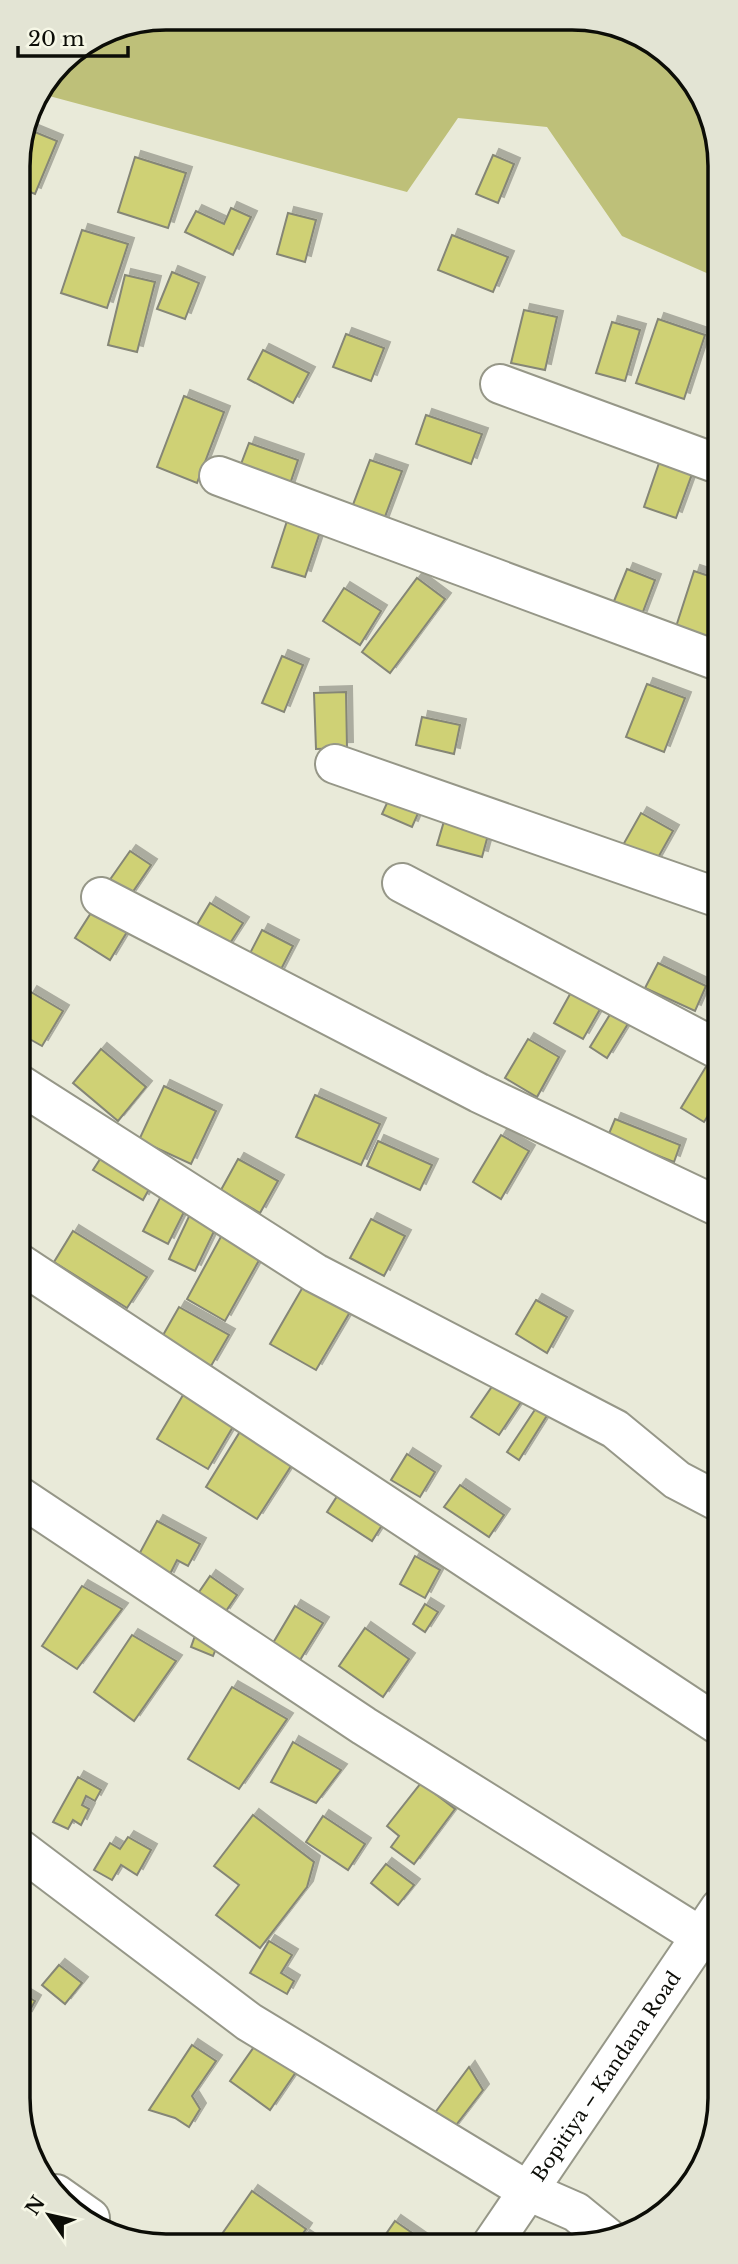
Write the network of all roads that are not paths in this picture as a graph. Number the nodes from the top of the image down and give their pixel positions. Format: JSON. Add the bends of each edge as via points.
{"nodes":[{"id":1,"x":500,"y":384,"type":"dead end"},
{"id":2,"x":708,"y":460,"type":"edge"},
{"id":3,"x":219,"y":476,"type":"dead end"},
{"id":4,"x":708,"y":657,"type":"edge"},
{"id":5,"x":335,"y":764,"type":"dead end"},
{"id":6,"x":402,"y":883,"type":"dead end"},
{"id":7,"x":708,"y":894,"type":"edge"},
{"id":8,"x":100,"y":897,"type":"dead end"},
{"id":9,"x":708,"y":1044,"type":"edge"},
{"id":10,"x":30,"y":1091,"type":"edge"},
{"id":11,"x":708,"y":1202,"type":"edge"},
{"id":12,"x":30,"y":1270,"type":"edge"},
{"id":13,"x":708,"y":1496,"type":"edge"},
{"id":14,"x":30,"y":1503,"type":"edge"},
{"id":15,"x":708,"y":1718,"type":"edge"},
{"id":16,"x":30,"y":1857,"type":"edge"},
{"id":17,"x":708,"y":1921,"type":"edge"},
{"id":18,"x":708,"y":1925,"type":"edge"},
{"id":19,"x":528,"y":2191,"type":"junction"},
{"id":20,"x":600,"y":2232,"type":"edge"},
{"id":21,"x":499,"y":2234,"type":"edge"}],
"edges":[{"from":1,"to":2,"type":"street"},
{"from":3,"to":4,"type":"street"},
{"from":5,"to":7,"type":"street"},
{"from":6,"to":9,"type":"street"},
{"from":8,"to":11,"type":"street","via":[[479,1093]]},
{"from":10,"to":13,"type":"street","via":[[315,1273],[615,1429],[677,1480]]},
{"from":12,"to":15,"type":"street"},
{"from":14,"to":17,"type":"street","via":[[364,1726]]},
{"from":16,"to":19,"type":"street","via":[[249,2022]]},
{"from":18,"to":19,"type":"street","name":"Bopitiya – Kandana Road"},
{"from":19,"to":20,"type":"street","via":[[576,2212]]},
{"from":19,"to":21,"type":"street","name":"Bopitiya – Kandana Road"}]}
